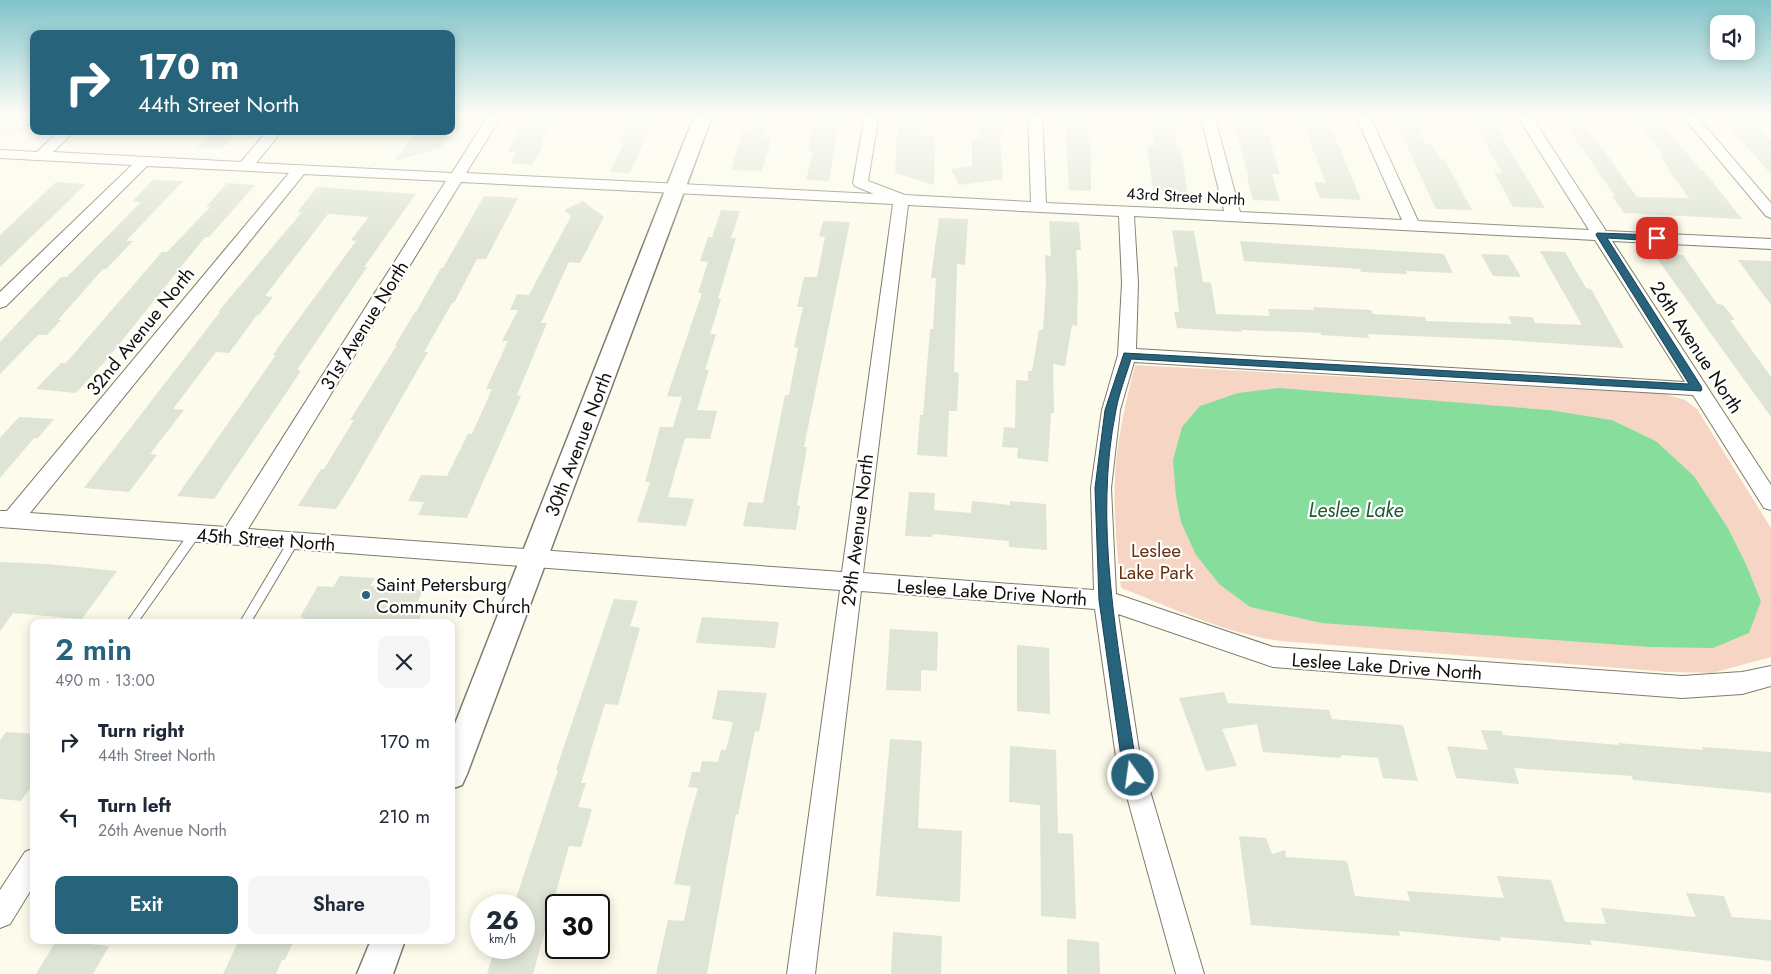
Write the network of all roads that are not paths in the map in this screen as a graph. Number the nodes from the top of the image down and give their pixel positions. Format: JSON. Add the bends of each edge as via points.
{"nodes":[{"id":1,"x":112,"y":159,"type":"edge"},
{"id":2,"x":250,"y":159,"type":"edge"},
{"id":3,"x":468,"y":159,"type":"edge"},
{"id":4,"x":687,"y":159,"type":"edge"},
{"id":5,"x":864,"y":159,"type":"edge"},
{"id":6,"x":1037,"y":159,"type":"edge"},
{"id":7,"x":1219,"y":159,"type":"edge"},
{"id":8,"x":1382,"y":159,"type":"edge"},
{"id":9,"x":1552,"y":159,"type":"edge"},
{"id":10,"x":1726,"y":159,"type":"edge"},
{"id":11,"x":144,"y":161,"type":"junction"},
{"id":12,"x":244,"y":166,"type":"junction"},
{"id":13,"x":300,"y":169,"type":"junction"},
{"id":14,"x":457,"y":177,"type":"junction"},
{"id":15,"x":677,"y":188,"type":"junction"},
{"id":16,"x":901,"y":198,"type":"junction"},
{"id":17,"x":1039,"y":206,"type":"junction"},
{"id":18,"x":1126,"y":210,"type":"junction"},
{"id":19,"x":1771,"y":213,"type":"edge"},
{"id":20,"x":1233,"y":216,"type":"junction"},
{"id":21,"x":1412,"y":226,"type":"junction"},
{"id":22,"x":1600,"y":235,"type":"junction"},
{"id":23,"x":1771,"y":244,"type":"edge"},
{"id":24,"x":0,"y":302,"type":"edge"},
{"id":25,"x":1127,"y":355,"type":"junction"},
{"id":26,"x":1697,"y":389,"type":"junction"},
{"id":27,"x":1771,"y":502,"type":"edge"},
{"id":28,"x":6,"y":519,"type":"edge"},
{"id":29,"x":195,"y":533,"type":"junction"},
{"id":30,"x":232,"y":536,"type":"junction"},
{"id":31,"x":294,"y":541,"type":"junction"},
{"id":32,"x":533,"y":559,"type":"junction"},
{"id":33,"x":850,"y":582,"type":"junction"},
{"id":34,"x":1105,"y":600,"type":"junction"},
{"id":35,"x":134,"y":619,"type":"edge"},
{"id":36,"x":247,"y":619,"type":"edge"},
{"id":37,"x":1771,"y":676,"type":"edge"},
{"id":38,"x":455,"y":764,"type":"edge"},
{"id":39,"x":30,"y":867,"type":"edge"},
{"id":40,"x":0,"y":914,"type":"edge"},
{"id":41,"x":387,"y":944,"type":"edge"},
{"id":42,"x":376,"y":974,"type":"edge"},
{"id":43,"x":801,"y":974,"type":"edge"},
{"id":44,"x":1190,"y":974,"type":"edge"}],
"edges":[{"from":1,"to":11,"type":"street","name":"43rd Street North"},
{"from":2,"to":12,"type":"street"},
{"from":3,"to":14,"type":"street","name":"31st Avenue North"},
{"from":4,"to":15,"type":"street","name":"30th Avenue North"},
{"from":5,"to":16,"type":"street","via":[[860,183]]},
{"from":6,"to":17,"type":"street"},
{"from":7,"to":20,"type":"street"},
{"from":8,"to":21,"type":"street"},
{"from":9,"to":22,"type":"street","name":"26th Avenue North"},
{"from":10,"to":19,"type":"street"},
{"from":11,"to":12,"type":"street","name":"43rd Street North"},
{"from":11,"to":24,"type":"street"},
{"from":12,"to":13,"type":"street","name":"43rd Street North"},
{"from":13,"to":14,"type":"street","name":"43rd Street North"},
{"from":13,"to":28,"type":"street","name":"32nd Avenue North"},
{"from":14,"to":15,"type":"street","name":"43rd Street North"},
{"from":14,"to":30,"type":"street","name":"31st Avenue North"},
{"from":15,"to":16,"type":"street","name":"43rd Street North"},
{"from":15,"to":32,"type":"street","name":"30th Avenue North"},
{"from":16,"to":17,"type":"street","name":"43rd Street North"},
{"from":16,"to":33,"type":"street","name":"29th Avenue North"},
{"from":17,"to":18,"type":"street","name":"43rd Street North"},
{"from":18,"to":20,"type":"street","name":"43rd Street North"},
{"from":18,"to":25,"type":"street","via":[[1130,283]]},
{"from":20,"to":21,"type":"street","name":"43rd Street North"},
{"from":21,"to":22,"type":"street","name":"43rd Street North"},
{"from":22,"to":23,"type":"street","name":"43rd Street North"},
{"from":22,"to":26,"type":"street","name":"26th Avenue North"},
{"from":25,"to":26,"type":"street"},
{"from":25,"to":34,"type":"street","via":[[1110,410],[1101,488]]},
{"from":26,"to":27,"type":"street","name":"26th Avenue North"},
{"from":28,"to":29,"type":"street","name":"45th Street North"},
{"from":29,"to":30,"type":"street","name":"45th Street North"},
{"from":29,"to":35,"type":"lane"},
{"from":30,"to":31,"type":"street","name":"45th Street North"},
{"from":31,"to":32,"type":"street","name":"45th Street North"},
{"from":31,"to":36,"type":"lane"},
{"from":32,"to":33,"type":"street","name":"Leslee Lake Drive North"},
{"from":32,"to":38,"type":"street","name":"30th Avenue North"},
{"from":33,"to":34,"type":"street","name":"Leslee Lake Drive North"},
{"from":33,"to":43,"type":"street","name":"29th Avenue North"},
{"from":34,"to":37,"type":"street","name":"Leslee Lake Drive North","via":[[1273,657],[1682,687],[1742,684]]},
{"from":34,"to":44,"type":"street","via":[[1128,757]]},
{"from":39,"to":40,"type":"street"},
{"from":41,"to":42,"type":"street"}]}
